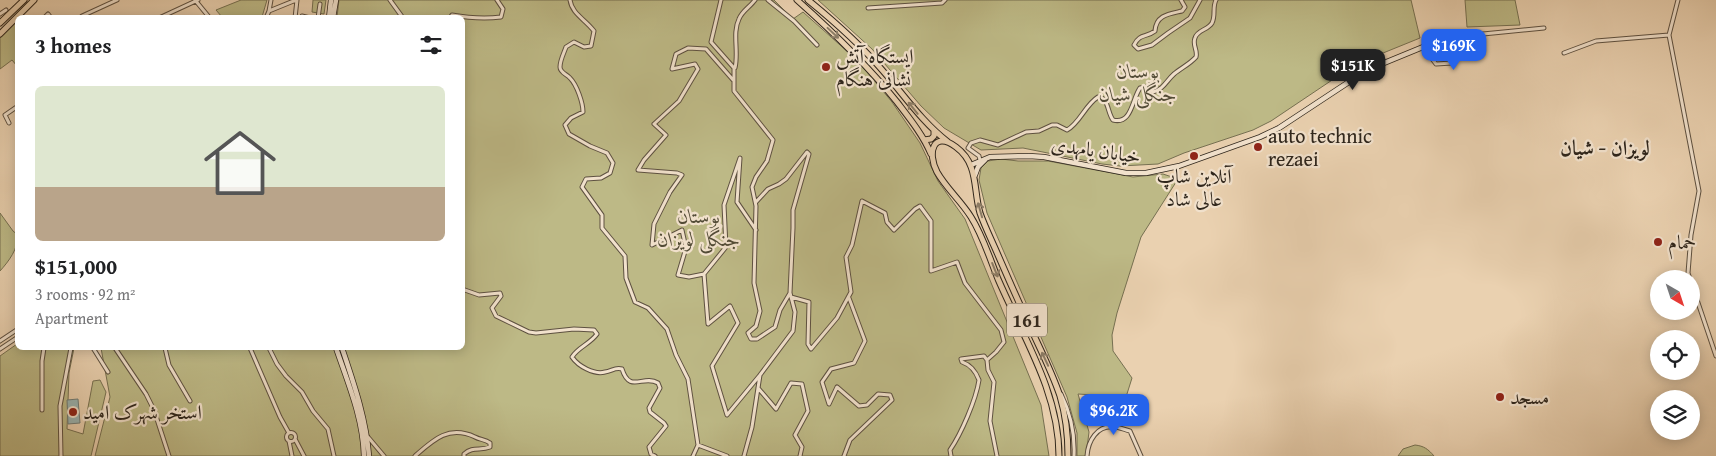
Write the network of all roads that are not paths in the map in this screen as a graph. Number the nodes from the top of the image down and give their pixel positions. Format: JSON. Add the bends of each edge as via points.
{"nodes":[{"id":1,"x":24,"y":0,"type":"edge"},
{"id":2,"x":34,"y":0,"type":"edge"},
{"id":3,"x":117,"y":0,"type":"edge"},
{"id":4,"x":196,"y":0,"type":"edge"},
{"id":5,"x":270,"y":0,"type":"edge"},
{"id":6,"x":297,"y":0,"type":"edge"},
{"id":7,"x":331,"y":0,"type":"edge"},
{"id":8,"x":336,"y":0,"type":"edge"},
{"id":9,"x":390,"y":0,"type":"edge"},
{"id":10,"x":497,"y":0,"type":"edge"},
{"id":11,"x":570,"y":0,"type":"edge"},
{"id":12,"x":721,"y":0,"type":"edge"},
{"id":13,"x":755,"y":0,"type":"edge"},
{"id":14,"x":768,"y":0,"type":"edge"},
{"id":15,"x":797,"y":0,"type":"edge"},
{"id":16,"x":808,"y":0,"type":"edge"},
{"id":17,"x":945,"y":0,"type":"edge"},
{"id":18,"x":1181,"y":0,"type":"edge"},
{"id":19,"x":1200,"y":0,"type":"edge"},
{"id":20,"x":1216,"y":0,"type":"edge"},
{"id":21,"x":1678,"y":0,"type":"edge"},
{"id":22,"x":320,"y":4,"type":"dead end"},
{"id":23,"x":868,"y":8,"type":"dead end"},
{"id":24,"x":6,"y":10,"type":"dead end"},
{"id":25,"x":269,"y":12,"type":"junction"},
{"id":26,"x":0,"y":14,"type":"edge"},
{"id":27,"x":19,"y":15,"type":"edge"},
{"id":28,"x":84,"y":15,"type":"edge"},
{"id":29,"x":165,"y":15,"type":"edge"},
{"id":30,"x":207,"y":15,"type":"edge"},
{"id":31,"x":268,"y":15,"type":"edge"},
{"id":32,"x":295,"y":15,"type":"edge"},
{"id":33,"x":318,"y":15,"type":"edge"},
{"id":34,"x":328,"y":15,"type":"edge"},
{"id":35,"x":334,"y":15,"type":"edge"},
{"id":36,"x":401,"y":15,"type":"edge"},
{"id":37,"x":465,"y":18,"type":"edge"},
{"id":38,"x":15,"y":19,"type":"edge"},
{"id":39,"x":0,"y":23,"type":"edge"},
{"id":40,"x":1544,"y":28,"type":"dead end"},
{"id":41,"x":0,"y":34,"type":"edge"},
{"id":42,"x":1458,"y":35,"type":"dead end"},
{"id":43,"x":1669,"y":35,"type":"junction"},
{"id":44,"x":817,"y":46,"type":"dead end"},
{"id":45,"x":1423,"y":47,"type":"joint"},
{"id":46,"x":1462,"y":47,"type":"junction"},
{"id":47,"x":1564,"y":53,"type":"dead end"},
{"id":48,"x":734,"y":68,"type":"junction"},
{"id":49,"x":734,"y":81,"type":"junction"},
{"id":50,"x":15,"y":108,"type":"edge"},
{"id":51,"x":9,"y":123,"type":"dead end"},
{"id":52,"x":934,"y":131,"type":"junction"},
{"id":53,"x":924,"y":140,"type":"junction"},
{"id":54,"x":948,"y":142,"type":"junction"},
{"id":55,"x":933,"y":157,"type":"junction"},
{"id":56,"x":990,"y":157,"type":"junction"},
{"id":57,"x":980,"y":160,"type":"junction"},
{"id":58,"x":970,"y":165,"type":"junction"},
{"id":59,"x":975,"y":175,"type":"junction"},
{"id":60,"x":756,"y":203,"type":"junction"},
{"id":61,"x":756,"y":230,"type":"junction"},
{"id":62,"x":1688,"y":270,"type":"edge"},
{"id":63,"x":704,"y":274,"type":"junction"},
{"id":64,"x":465,"y":290,"type":"edge"},
{"id":65,"x":790,"y":295,"type":"junction"},
{"id":66,"x":848,"y":297,"type":"junction"},
{"id":67,"x":1700,"y":307,"type":"edge"},
{"id":68,"x":15,"y":331,"type":"edge"},
{"id":69,"x":15,"y":339,"type":"edge"},
{"id":70,"x":0,"y":341,"type":"edge"},
{"id":71,"x":0,"y":349,"type":"edge"},
{"id":72,"x":44,"y":350,"type":"edge"},
{"id":73,"x":70,"y":350,"type":"edge"},
{"id":74,"x":94,"y":350,"type":"edge"},
{"id":75,"x":116,"y":350,"type":"edge"},
{"id":76,"x":165,"y":350,"type":"edge"},
{"id":77,"x":251,"y":350,"type":"edge"},
{"id":78,"x":270,"y":350,"type":"edge"},
{"id":79,"x":337,"y":350,"type":"edge"},
{"id":80,"x":343,"y":350,"type":"edge"},
{"id":81,"x":1716,"y":356,"type":"edge"},
{"id":82,"x":986,"y":360,"type":"junction"},
{"id":83,"x":108,"y":372,"type":"dead end"},
{"id":84,"x":760,"y":375,"type":"junction"},
{"id":85,"x":1053,"y":376,"type":"junction"},
{"id":86,"x":758,"y":387,"type":"junction"},
{"id":87,"x":190,"y":401,"type":"dead end"},
{"id":88,"x":42,"y":410,"type":"dead end"},
{"id":89,"x":289,"y":433,"type":"junction"},
{"id":90,"x":368,"y":437,"type":"junction"},
{"id":91,"x":294,"y":439,"type":"junction"},
{"id":92,"x":289,"y":441,"type":"junction"},
{"id":93,"x":698,"y":445,"type":"junction"},
{"id":94,"x":715,"y":452,"type":"junction"},
{"id":95,"x":61,"y":456,"type":"edge"},
{"id":96,"x":169,"y":456,"type":"edge"},
{"id":97,"x":292,"y":456,"type":"edge"},
{"id":98,"x":304,"y":456,"type":"edge"},
{"id":99,"x":334,"y":456,"type":"edge"},
{"id":100,"x":364,"y":456,"type":"edge"},
{"id":101,"x":369,"y":456,"type":"edge"},
{"id":102,"x":384,"y":456,"type":"edge"},
{"id":103,"x":415,"y":456,"type":"edge"},
{"id":104,"x":464,"y":456,"type":"edge"},
{"id":105,"x":655,"y":456,"type":"edge"},
{"id":106,"x":693,"y":456,"type":"edge"},
{"id":107,"x":719,"y":456,"type":"edge"},
{"id":108,"x":727,"y":456,"type":"edge"},
{"id":109,"x":744,"y":456,"type":"edge"},
{"id":110,"x":800,"y":456,"type":"edge"},
{"id":111,"x":844,"y":456,"type":"edge"},
{"id":112,"x":951,"y":456,"type":"edge"},
{"id":113,"x":997,"y":456,"type":"edge"},
{"id":114,"x":1059,"y":456,"type":"edge"},
{"id":115,"x":1068,"y":456,"type":"edge"},
{"id":116,"x":1074,"y":456,"type":"edge"},
{"id":117,"x":1087,"y":456,"type":"edge"},
{"id":118,"x":1141,"y":456,"type":"edge"}],
"edges":[{"from":1,"to":39,"type":"main road"},
{"from":2,"to":27,"type":"main road"},
{"from":3,"to":28,"type":"street"},
{"from":4,"to":29,"type":"street"},
{"from":4,"to":30,"type":"street"},
{"from":5,"to":25,"type":"street"},
{"from":6,"to":25,"type":"street"},
{"from":6,"to":32,"type":"street"},
{"from":7,"to":34,"type":"main road"},
{"from":8,"to":35,"type":"main road"},
{"from":9,"to":36,"type":"street"},
{"from":10,"to":37,"type":"street","via":[[503,9],[501,17]]},
{"from":11,"to":93,"type":"street","via":[[573,11],[594,30],[591,46],[584,48],[574,42],[566,47],[562,58],[560,68],[571,78],[583,103],[583,112],[571,118],[566,125],[569,134],[607,153],[613,163],[610,173],[601,178],[586,179],[582,187],[602,215],[602,228],[625,256],[626,278],[635,302],[648,308],[667,329],[688,379]]},
{"from":12,"to":48,"type":"street","via":[[711,42]]},
{"from":13,"to":48,"type":"street","via":[[739,18]]},
{"from":14,"to":44,"type":"street"},
{"from":15,"to":53,"type":"main road","one_way":true,"via":[[877,77]]},
{"from":52,"to":16,"type":"main road","one_way":true,"via":[[871,57]]},
{"from":17,"to":23,"type":"street","via":[[942,3]]},
{"from":18,"to":19,"type":"street","via":[[1182,11],[1165,14],[1155,31],[1137,40],[1134,45],[1138,49],[1152,45],[1190,18]]},
{"from":20,"to":57,"type":"street","via":[[1210,26],[1195,37],[1196,57],[1158,90],[1153,92],[1146,87],[1140,88],[1125,119],[1113,120],[1105,100],[1098,97],[1067,130],[1052,125],[998,145],[980,140],[971,143],[968,148]]},
{"from":21,"to":43,"type":"street"},
{"from":22,"to":33,"type":"street"},
{"from":24,"to":26,"type":"street"},
{"from":25,"to":31,"type":"street"},
{"from":38,"to":41,"type":"main road"},
{"from":40,"to":46,"type":"street","via":[[1483,34],[1466,39]]},
{"from":42,"to":46,"type":"street"},
{"from":43,"to":47,"type":"street","via":[[1596,41]]},
{"from":43,"to":62,"type":"street","via":[[1699,191]]},
{"from":45,"to":46,"type":"street","via":[[1436,64],[1452,63],[1463,52]]},
{"from":45,"to":56,"type":"main road","name":"خیابان یامهدی","via":[[1367,70],[1279,128],[1179,166],[1146,173],[1106,170],[1044,157]]},
{"from":48,"to":49,"type":"street"},
{"from":49,"to":60,"type":"street","via":[[734,91],[772,140],[767,161],[752,187]]},
{"from":49,"to":63,"type":"street","via":[[706,49],[688,48],[676,54],[672,69],[695,64],[698,69],[679,101],[654,124],[666,135],[638,170],[682,175],[654,224],[652,245],[682,230],[686,248],[678,276]]},
{"from":50,"to":51,"type":"street","via":[[5,115]]},
{"from":52,"to":53,"type":"main road","via":[[931,140]]},
{"from":52,"to":54,"type":"main road"},
{"from":53,"to":55,"type":"main road"},
{"from":54,"to":55,"type":"main road","via":[[934,145]]},
{"from":54,"to":58,"type":"main road"},
{"from":55,"to":114,"type":"main road","number":"161","one_way":true,"via":[[941,178],[972,218],[1045,382],[1057,422]]},
{"from":56,"to":57,"type":"main road","name":"خیابان یامهدی"},
{"from":56,"to":59,"type":"main road","via":[[978,166]]},
{"from":57,"to":58,"type":"main road","name":"خیابان یامهدی"},
{"from":58,"to":59,"type":"main road"},
{"from":85,"to":59,"type":"main road","number":"161","one_way":true,"via":[[986,227],[978,202]]},
{"from":60,"to":61,"type":"street"},
{"from":60,"to":65,"type":"street","via":[[768,189],[786,179],[807,152],[809,154],[793,210]]},
{"from":61,"to":63,"type":"street","via":[[737,202],[740,158],[724,206],[726,247]]},
{"from":61,"to":65,"type":"street","via":[[754,282],[760,311],[756,326],[748,333],[751,339],[757,339],[775,327],[780,310]]},
{"from":63,"to":84,"type":"street","via":[[708,324],[730,306],[738,323],[712,366],[728,415]]},
{"from":64,"to":105,"type":"street","via":[[479,295],[500,293],[502,296],[492,308],[493,312],[529,332],[594,330],[597,334],[594,339],[576,351],[572,358],[576,364],[604,373],[622,369],[626,380],[653,380],[658,383],[660,388],[649,408],[666,426],[649,447]]},
{"from":65,"to":66,"type":"street","via":[[809,302],[808,344],[811,349],[837,318]]},
{"from":65,"to":84,"type":"street","via":[[795,312],[793,331]]},
{"from":66,"to":82,"type":"street","via":[[851,292],[846,257],[862,201],[885,213],[894,230],[920,206],[931,221],[931,271],[957,262],[965,283],[1001,330],[1004,342]]},
{"from":66,"to":111,"type":"street","via":[[864,341],[854,363],[831,368],[822,382],[829,404],[837,388],[859,406],[866,405],[878,394],[890,395],[892,400],[850,440]]},
{"from":67,"to":81,"type":"street"},
{"from":68,"to":70,"type":"street"},
{"from":69,"to":71,"type":"street"},
{"from":72,"to":88,"type":"street"},
{"from":73,"to":95,"type":"street","via":[[60,406]]},
{"from":74,"to":83,"type":"street"},
{"from":75,"to":96,"type":"street","via":[[154,410]]},
{"from":76,"to":87,"type":"street","via":[[169,365]]},
{"from":77,"to":89,"type":"street"},
{"from":78,"to":99,"type":"street","via":[[328,429]]},
{"from":79,"to":100,"type":"main road","via":[[357,408]]},
{"from":80,"to":90,"type":"main road","via":[[362,406]]},
{"from":82,"to":112,"type":"street","via":[[984,356],[961,359],[975,371],[979,380],[959,437],[950,450]]},
{"from":82,"to":113,"type":"street","via":[[994,382],[990,422]]},
{"from":84,"to":86,"type":"street"},
{"from":85,"to":115,"type":"main road","number":"161","via":[[1064,410]]},
{"from":85,"to":116,"type":"street","via":[[1069,414]]},
{"from":86,"to":109,"type":"street"},
{"from":86,"to":110,"type":"street","via":[[776,409],[790,383],[802,384],[808,410],[795,435],[802,447]]},
{"from":89,"to":91,"type":"street","via":[[294,434]]},
{"from":89,"to":92,"type":"street","via":[[286,438]]},
{"from":90,"to":101,"type":"main road"},
{"from":90,"to":102,"type":"street"},
{"from":91,"to":92,"type":"street"},
{"from":91,"to":98,"type":"street"},
{"from":92,"to":97,"type":"street"},
{"from":93,"to":94,"type":"street"},
{"from":93,"to":106,"type":"street"},
{"from":94,"to":107,"type":"street"},
{"from":94,"to":108,"type":"street"},
{"from":103,"to":104,"type":"street","via":[[431,442],[451,432],[468,433],[490,443],[487,449],[469,449]]},
{"from":117,"to":118,"type":"street","via":[[1090,439],[1113,426],[1130,431]]}]}
